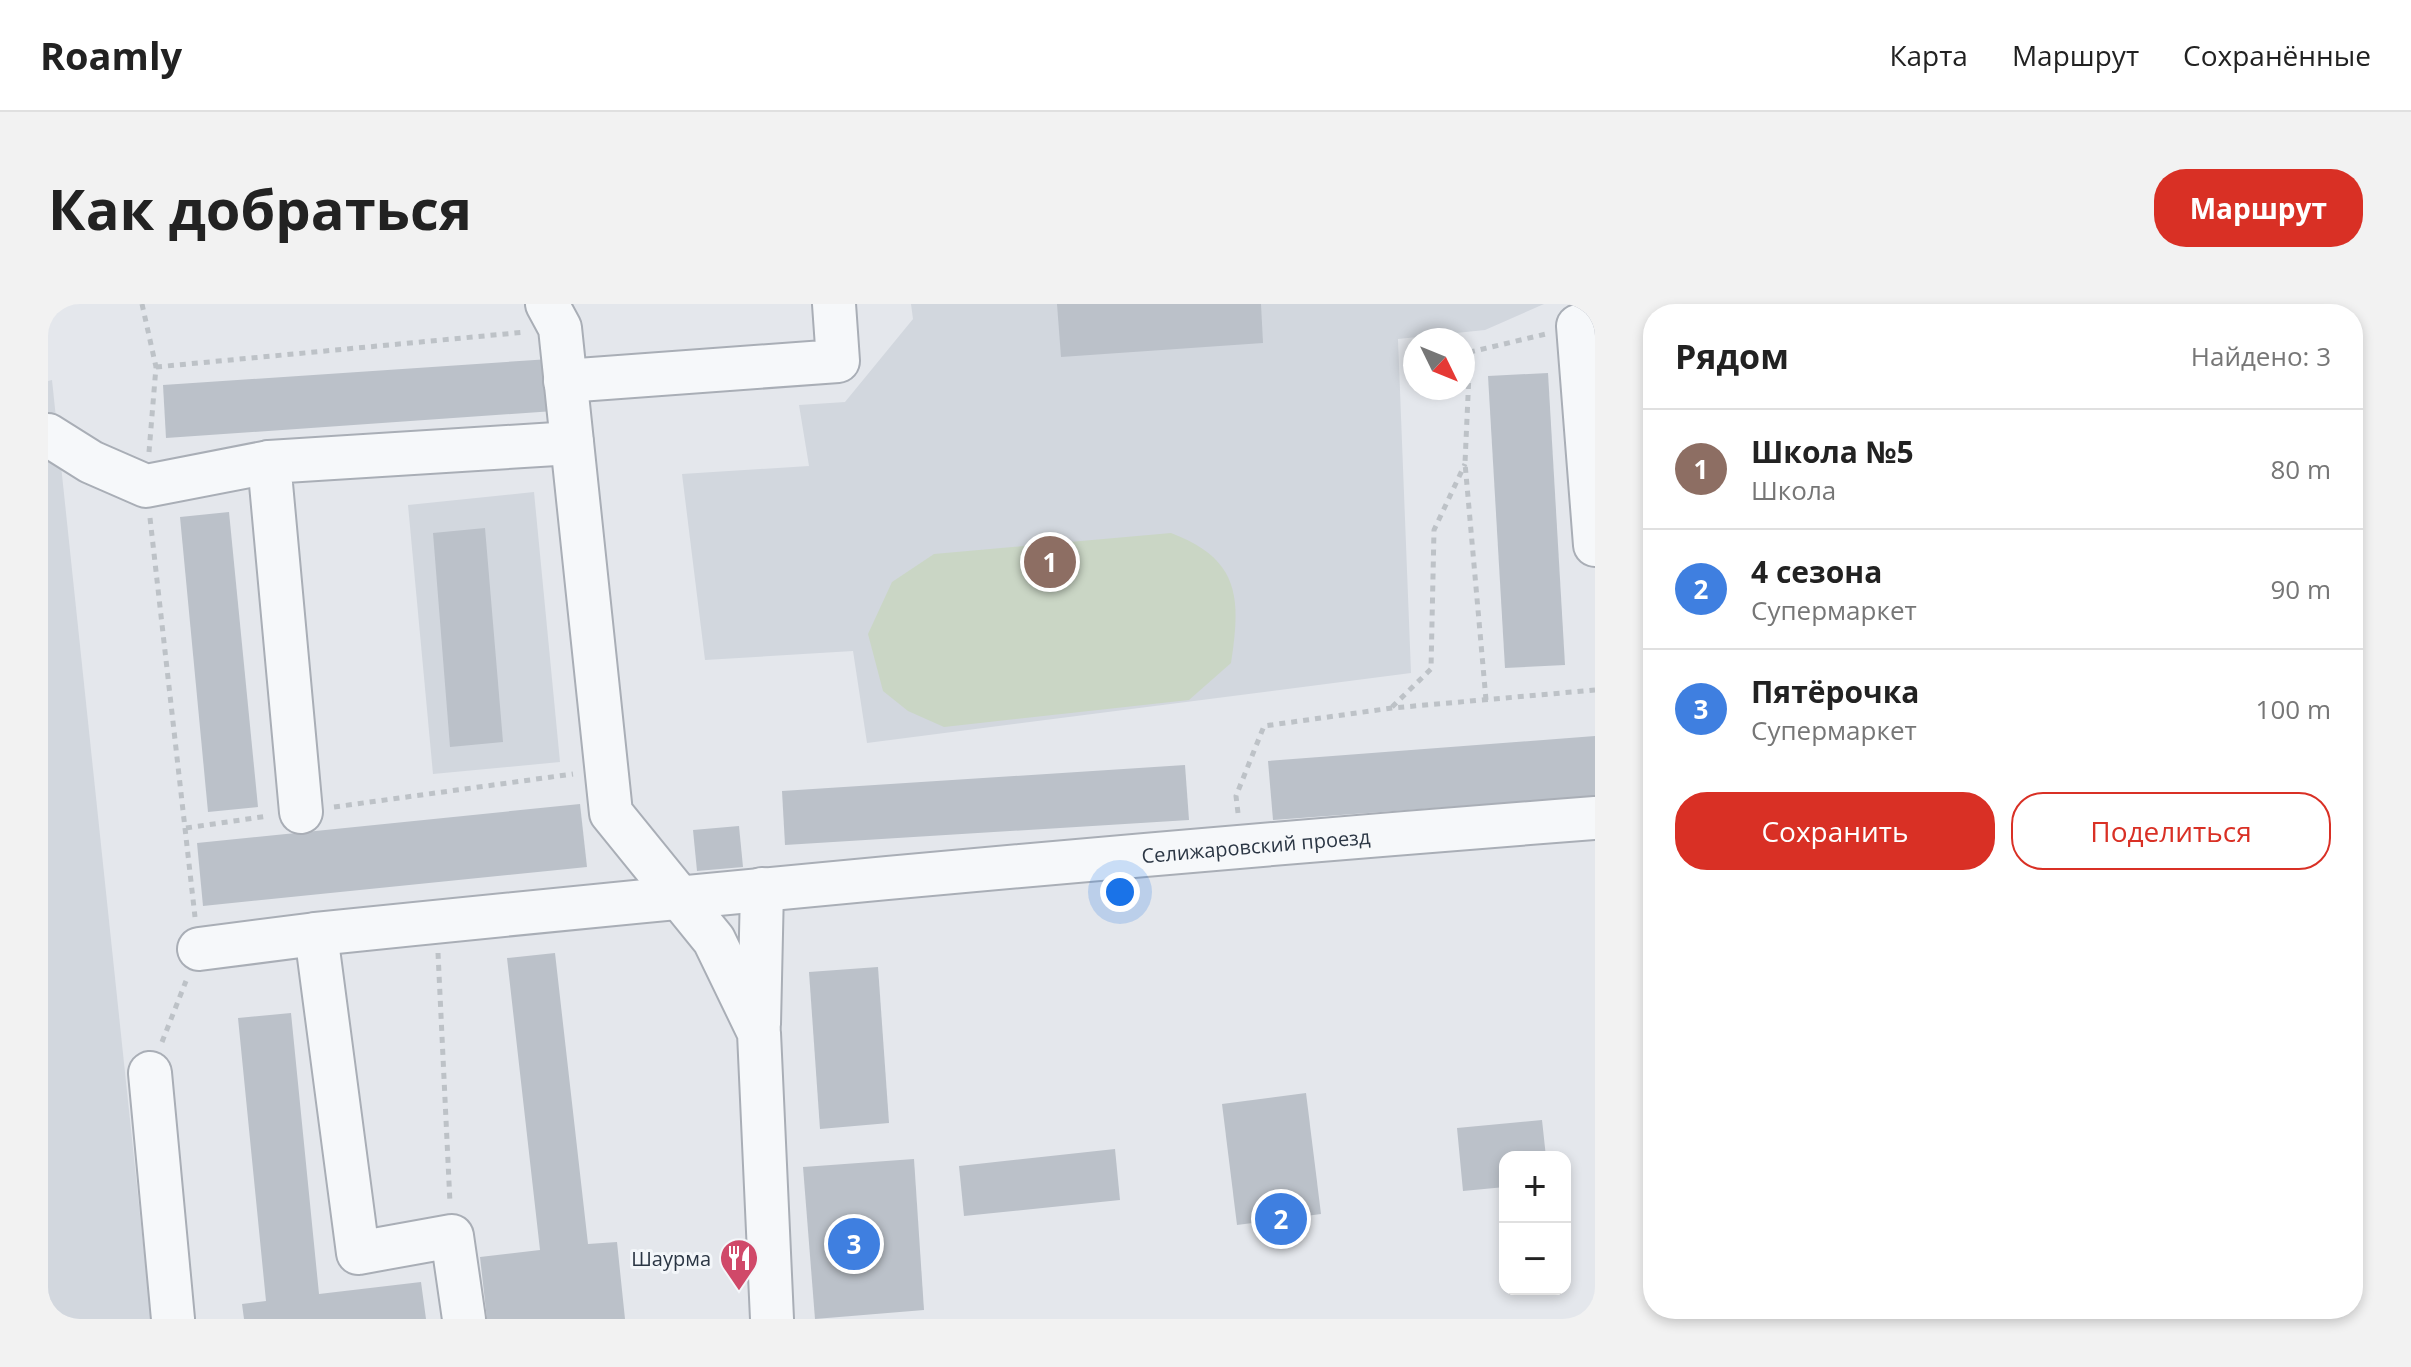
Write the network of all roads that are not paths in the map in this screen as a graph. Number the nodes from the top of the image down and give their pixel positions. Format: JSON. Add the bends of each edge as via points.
{"nodes":[{"id":1,"x":834,"y":304,"type":"edge"},
{"id":2,"x":554,"y":316,"type":"edge"},
{"id":3,"x":1578,"y":326,"type":"road end"},
{"id":4,"x":565,"y":381,"type":"junction"},
{"id":5,"x":48,"y":435,"type":"edge"},
{"id":6,"x":572,"y":443,"type":"junction"},
{"id":7,"x":269,"y":462,"type":"junction"},
{"id":8,"x":1595,"y":545,"type":"edge"},
{"id":9,"x":301,"y":812,"type":"road end"},
{"id":10,"x":1595,"y":818,"type":"edge"},
{"id":11,"x":762,"y":889,"type":"junction"},
{"id":12,"x":679,"y":896,"type":"junction"},
{"id":13,"x":316,"y":934,"type":"junction"},
{"id":14,"x":199,"y":949,"type":"road end"},
{"id":15,"x":759,"y":1033,"type":"junction"},
{"id":16,"x":150,"y":1073,"type":"road end"},
{"id":17,"x":173,"y":1319,"type":"edge"},
{"id":18,"x":464,"y":1319,"type":"edge"},
{"id":19,"x":772,"y":1319,"type":"edge"}],
"edges":[{"from":1,"to":4,"type":"street","via":[[838,361]]},
{"from":2,"to":4,"type":"street"},
{"from":3,"to":8,"type":"street"},
{"from":4,"to":6,"type":"street"},
{"from":5,"to":7,"type":"street","via":[[91,462],[146,486]]},
{"from":6,"to":7,"type":"street"},
{"from":6,"to":12,"type":"street","via":[[611,813]]},
{"from":7,"to":9,"type":"street"},
{"from":10,"to":11,"type":"street","name":"Селижаровский проезд"},
{"from":11,"to":12,"type":"street","name":"Селижаровский проезд"},
{"from":11,"to":15,"type":"street"},
{"from":12,"to":13,"type":"street","name":"Селижаровский проезд"},
{"from":12,"to":15,"type":"street","via":[[714,940]]},
{"from":13,"to":14,"type":"street","name":"Селижаровский проезд"},
{"from":13,"to":18,"type":"street","via":[[358,1253],[452,1236]]},
{"from":15,"to":19,"type":"street"},
{"from":16,"to":17,"type":"street"}]}
